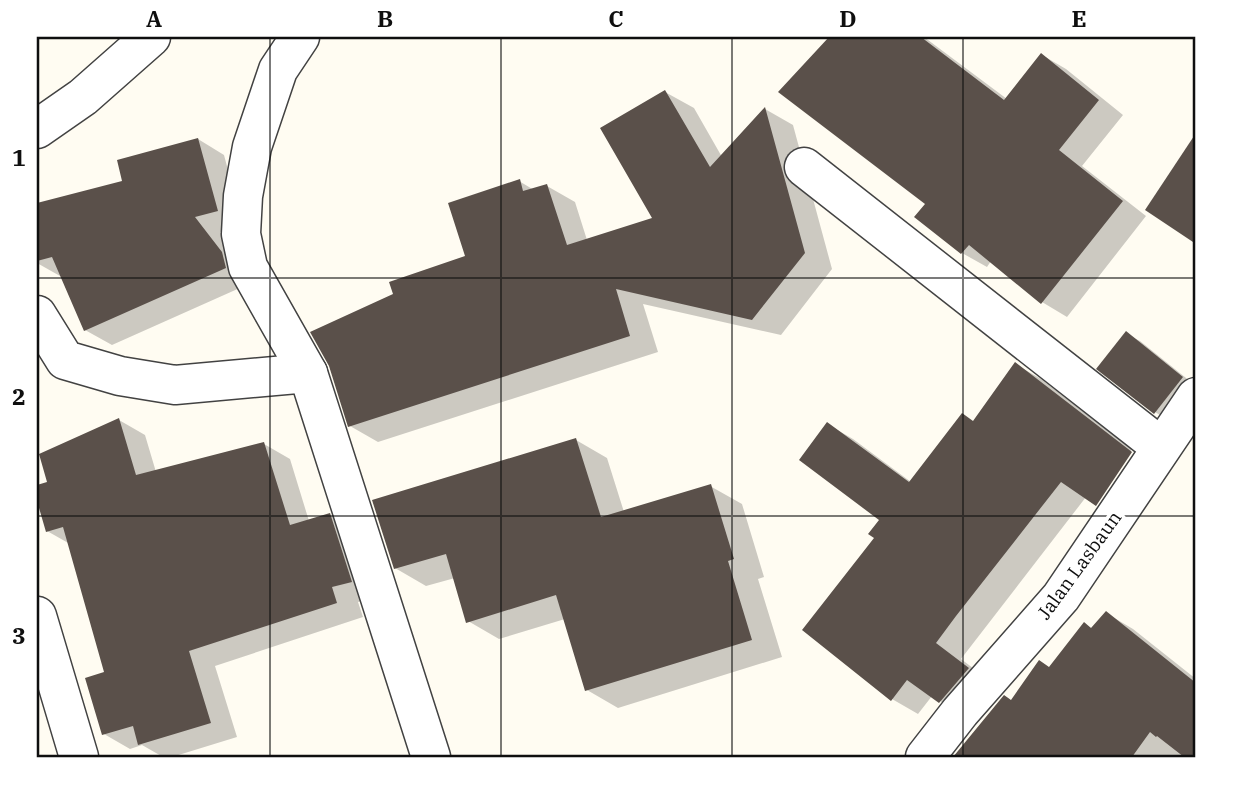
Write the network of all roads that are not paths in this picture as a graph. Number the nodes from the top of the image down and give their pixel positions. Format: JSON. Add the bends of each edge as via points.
{"nodes":[{"id":1,"x":151,"y":37,"type":"edge"},
{"id":2,"x":300,"y":37,"type":"edge"},
{"id":3,"x":37,"y":129,"type":"edge"},
{"id":4,"x":804,"y":167,"type":"dead end"},
{"id":5,"x":37,"y":315,"type":"edge"},
{"id":6,"x":308,"y":373,"type":"junction"},
{"id":7,"x":1196,"y":397,"type":"edge"},
{"id":8,"x":1161,"y":447,"type":"junction"},
{"id":9,"x":37,"y":616,"type":"edge"},
{"id":10,"x":79,"y":757,"type":"edge"},
{"id":11,"x":431,"y":757,"type":"edge"},
{"id":12,"x":925,"y":757,"type":"edge"}],
"edges":[{"from":1,"to":3,"type":"street","via":[[83,97]]},
{"from":2,"to":6,"type":"street","via":[[278,70],[253,147],[241,234],[248,267]]},
{"from":4,"to":8,"type":"street"},
{"from":5,"to":6,"type":"street","via":[[65,360],[120,376],[175,384]]},
{"from":6,"to":11,"type":"street"},
{"from":7,"to":8,"type":"street","name":"Jalan Lasbaun"},
{"from":8,"to":12,"type":"street","name":"Jalan Lasbaun","via":[[1061,597]]},
{"from":9,"to":10,"type":"street"}]}
